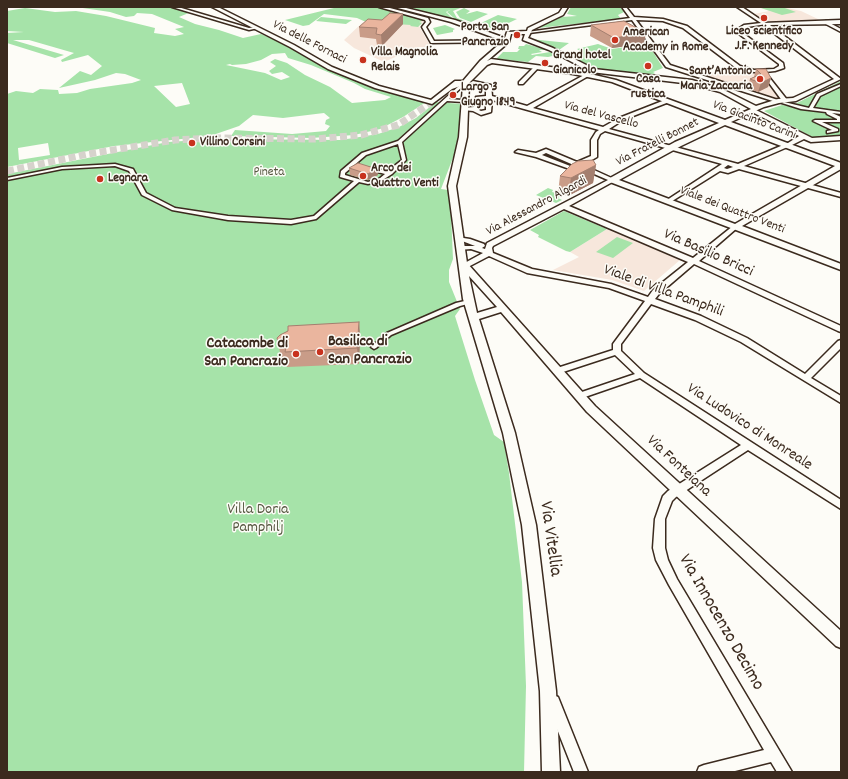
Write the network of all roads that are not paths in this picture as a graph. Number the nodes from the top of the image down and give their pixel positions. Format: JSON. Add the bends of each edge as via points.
{"nodes":[{"id":1,"x":174,"y":7,"type":"edge"},
{"id":2,"x":214,"y":7,"type":"edge"},
{"id":3,"x":381,"y":7,"type":"edge"},
{"id":4,"x":396,"y":7,"type":"edge"},
{"id":5,"x":566,"y":7,"type":"edge"},
{"id":6,"x":624,"y":7,"type":"edge"},
{"id":7,"x":739,"y":7,"type":"edge"},
{"id":8,"x":633,"y":19,"type":"junction"},
{"id":9,"x":826,"y":22,"type":"junction"},
{"id":10,"x":841,"y":22,"type":"edge"},
{"id":11,"x":765,"y":24,"type":"junction"},
{"id":12,"x":256,"y":28,"type":"junction"},
{"id":13,"x":529,"y":32,"type":"junction"},
{"id":14,"x":841,"y":32,"type":"edge"},
{"id":15,"x":507,"y":39,"type":"junction"},
{"id":16,"x":500,"y":49,"type":"junction"},
{"id":17,"x":496,"y":61,"type":"junction"},
{"id":18,"x":481,"y":63,"type":"junction"},
{"id":19,"x":578,"y":64,"type":"junction"},
{"id":20,"x":537,"y":66,"type":"junction"},
{"id":21,"x":566,"y":71,"type":"junction"},
{"id":22,"x":763,"y":72,"type":"junction"},
{"id":23,"x":622,"y":74,"type":"junction"},
{"id":24,"x":588,"y":75,"type":"junction"},
{"id":25,"x":614,"y":80,"type":"junction"},
{"id":26,"x":840,"y":80,"type":"edge"},
{"id":27,"x":521,"y":83,"type":"dead end"},
{"id":28,"x":466,"y":85,"type":"junction"},
{"id":29,"x":452,"y":87,"type":"junction"},
{"id":30,"x":490,"y":98,"type":"junction"},
{"id":31,"x":445,"y":101,"type":"junction"},
{"id":32,"x":667,"y":101,"type":"junction"},
{"id":33,"x":782,"y":101,"type":"junction"},
{"id":34,"x":464,"y":105,"type":"junction"},
{"id":35,"x":528,"y":108,"type":"junction"},
{"id":36,"x":810,"y":108,"type":"junction"},
{"id":37,"x":476,"y":109,"type":"junction"},
{"id":38,"x":756,"y":110,"type":"junction"},
{"id":39,"x":828,"y":113,"type":"junction"},
{"id":40,"x":841,"y":113,"type":"edge"},
{"id":41,"x":726,"y":123,"type":"junction"},
{"id":42,"x":604,"y":129,"type":"junction"},
{"id":43,"x":829,"y":132,"type":"dead end"},
{"id":44,"x":804,"y":136,"type":"junction"},
{"id":45,"x":841,"y":138,"type":"edge"},
{"id":46,"x":400,"y":142,"type":"junction"},
{"id":47,"x":786,"y":146,"type":"junction"},
{"id":48,"x":671,"y":148,"type":"junction"},
{"id":49,"x":518,"y":152,"type":"dead end"},
{"id":50,"x":537,"y":155,"type":"junction"},
{"id":51,"x":728,"y":163,"type":"junction"},
{"id":52,"x":579,"y":164,"type":"junction"},
{"id":53,"x":351,"y":165,"type":"junction"},
{"id":54,"x":359,"y":166,"type":"edge"},
{"id":55,"x":738,"y":166,"type":"junction"},
{"id":56,"x":841,"y":166,"type":"edge"},
{"id":57,"x":367,"y":168,"type":"edge"},
{"id":58,"x":720,"y":168,"type":"junction"},
{"id":59,"x":589,"y":170,"type":"junction"},
{"id":60,"x":390,"y":173,"type":"junction"},
{"id":61,"x":7,"y":179,"type":"edge"},
{"id":62,"x":613,"y":180,"type":"junction"},
{"id":63,"x":357,"y":181,"type":"junction"},
{"id":64,"x":807,"y":186,"type":"junction"},
{"id":65,"x":841,"y":195,"type":"edge"},
{"id":66,"x":669,"y":201,"type":"junction"},
{"id":67,"x":563,"y":206,"type":"junction"},
{"id":68,"x":735,"y":227,"type":"junction"},
{"id":69,"x":458,"y":238,"type":"junction"},
{"id":70,"x":462,"y":248,"type":"junction"},
{"id":71,"x":490,"y":253,"type":"junction"},
{"id":72,"x":692,"y":261,"type":"junction"},
{"id":73,"x":465,"y":265,"type":"junction"},
{"id":74,"x":841,"y":267,"type":"edge"},
{"id":75,"x":650,"y":300,"type":"junction"},
{"id":76,"x":469,"y":302,"type":"junction"},
{"id":77,"x":501,"y":309,"type":"junction"},
{"id":78,"x":474,"y":317,"type":"junction"},
{"id":79,"x":841,"y":330,"type":"edge"},
{"id":80,"x":841,"y":343,"type":"edge"},
{"id":81,"x":374,"y":346,"type":"dead end"},
{"id":82,"x":617,"y":352,"type":"junction"},
{"id":83,"x":557,"y":371,"type":"junction"},
{"id":84,"x":641,"y":375,"type":"junction"},
{"id":85,"x":806,"y":378,"type":"junction"},
{"id":86,"x":579,"y":396,"type":"junction"},
{"id":87,"x":841,"y":400,"type":"edge"},
{"id":88,"x":748,"y":445,"type":"junction"},
{"id":89,"x":678,"y":490,"type":"junction"},
{"id":90,"x":841,"y":505,"type":"edge"},
{"id":91,"x":841,"y":641,"type":"edge"},
{"id":92,"x":548,"y":691,"type":"junction"},
{"id":93,"x":774,"y":754,"type":"junction"},
{"id":94,"x":552,"y":772,"type":"edge"},
{"id":95,"x":581,"y":772,"type":"edge"},
{"id":96,"x":704,"y":772,"type":"edge"},
{"id":97,"x":785,"y":772,"type":"edge"}],
"edges":[{"from":1,"to":12,"type":"street","name":"Via delle Fornaci","via":[[248,29]]},
{"from":2,"to":12,"type":"street"},
{"from":3,"to":15,"type":"street","via":[[427,19],[424,27],[433,42]]},
{"from":4,"to":15,"type":"street","via":[[453,21],[484,35]]},
{"from":5,"to":13,"type":"street","via":[[560,15]]},
{"from":6,"to":8,"type":"street"},
{"from":7,"to":11,"type":"street"},
{"from":8,"to":13,"type":"street"},
{"from":8,"to":22,"type":"street","via":[[657,19],[677,23],[736,66]]},
{"from":8,"to":33,"type":"street","via":[[671,67]]},
{"from":9,"to":10,"type":"street"},
{"from":9,"to":11,"type":"street"},
{"from":9,"to":14,"type":"street"},
{"from":11,"to":22,"type":"street","via":[[746,26],[737,30],[782,65],[777,70]]},
{"from":11,"to":26,"type":"street"},
{"from":12,"to":29,"type":"street","name":"Via delle Fornaci","via":[[330,68],[377,87],[432,102]]},
{"from":13,"to":15,"type":"street","via":[[513,32]]},
{"from":13,"to":19,"type":"street","via":[[525,38],[528,41]]},
{"from":15,"to":16,"type":"street"},
{"from":16,"to":17,"type":"street","via":[[491,59]]},
{"from":16,"to":18,"type":"street"},
{"from":17,"to":20,"type":"street","name":"Via Giacinto Carini"},
{"from":17,"to":28,"type":"street","via":[[488,62]]},
{"from":18,"to":28,"type":"street"},
{"from":18,"to":29,"type":"street"},
{"from":19,"to":21,"type":"street"},
{"from":19,"to":23,"type":"street","via":[[597,72]]},
{"from":20,"to":21,"type":"street","name":"Via Giacinto Carini"},
{"from":20,"to":27,"type":"street"},
{"from":21,"to":24,"type":"street","name":"Via Giacinto Carini"},
{"from":22,"to":33,"type":"street"},
{"from":23,"to":25,"type":"street"},
{"from":23,"to":38,"type":"street","via":[[699,83],[722,91]]},
{"from":24,"to":25,"type":"street","name":"Via Giacinto Carini"},
{"from":24,"to":35,"type":"street"},
{"from":25,"to":32,"type":"street","name":"Via Giacinto Carini"},
{"from":26,"to":33,"type":"street","name":"Via Fratelli Bonnet","via":[[797,99]]},
{"from":26,"to":36,"type":"street","via":[[818,95]]},
{"from":28,"to":29,"type":"street"},
{"from":28,"to":30,"type":"street","via":[[489,86]]},
{"from":28,"to":31,"type":"street"},
{"from":28,"to":34,"type":"street","name":"Via Vitellia"},
{"from":30,"to":35,"type":"street","name":"Via del Vascello"},
{"from":30,"to":37,"type":"street","via":[[478,98]]},
{"from":30,"to":37,"type":"street","via":[[489,112],[479,112]]},
{"from":31,"to":34,"type":"street"},
{"from":31,"to":46,"type":"street"},
{"from":32,"to":41,"type":"street","name":"Via Giacinto Carini"},
{"from":32,"to":42,"type":"street"},
{"from":33,"to":36,"type":"street"},
{"from":33,"to":38,"type":"street","name":"Via Fratelli Bonnet"},
{"from":34,"to":37,"type":"street"},
{"from":34,"to":69,"type":"street","name":"Via Vitellia","via":[[462,143],[452,182]]},
{"from":35,"to":42,"type":"street","name":"Via del Vascello"},
{"from":36,"to":39,"type":"street"},
{"from":38,"to":41,"type":"street","name":"Via Fratelli Bonnet"},
{"from":38,"to":44,"type":"street"},
{"from":39,"to":40,"type":"street"},
{"from":39,"to":43,"type":"street","via":[[840,121],[815,121],[836,130]]},
{"from":41,"to":47,"type":"street","name":"Via Giacinto Carini"},
{"from":41,"to":48,"type":"street","name":"Via Fratelli Bonnet"},
{"from":42,"to":48,"type":"street","name":"Via del Vascello"},
{"from":42,"to":52,"type":"street","via":[[595,136],[595,155]]},
{"from":44,"to":45,"type":"street","via":[[816,141]]},
{"from":44,"to":47,"type":"street"},
{"from":46,"to":53,"type":"street","via":[[367,153]]},
{"from":46,"to":60,"type":"street","via":[[404,160]]},
{"from":47,"to":55,"type":"street"},
{"from":47,"to":56,"type":"street","name":"Via Giacinto Carini"},
{"from":48,"to":51,"type":"street","name":"Via del Vascello"},
{"from":48,"to":62,"type":"street","name":"Via Fratelli Bonnet"},
{"from":49,"to":50,"type":"street"},
{"from":50,"to":52,"type":"street","via":[[546,151]]},
{"from":50,"to":59,"type":"street","via":[[579,171]]},
{"from":51,"to":55,"type":"street","name":"Via del Vascello"},
{"from":51,"to":58,"type":"street"},
{"from":52,"to":59,"type":"street"},
{"from":53,"to":54,"type":"street"},
{"from":53,"to":63,"type":"street","via":[[342,175],[344,178]]},
{"from":55,"to":58,"type":"street","via":[[728,171]]},
{"from":55,"to":64,"type":"street"},
{"from":56,"to":64,"type":"street"},
{"from":57,"to":60,"type":"street"},
{"from":58,"to":66,"type":"street"},
{"from":59,"to":62,"type":"street"},
{"from":60,"to":63,"type":"street","via":[[375,182]]},
{"from":61,"to":63,"type":"street","via":[[69,168],[115,165],[131,170],[144,194],[174,209],[228,218],[286,222],[305,221],[318,216]]},
{"from":62,"to":66,"type":"street","name":"Viale dei Quattro Venti"},
{"from":62,"to":67,"type":"street","name":"Via Alessandro Algardi"},
{"from":64,"to":65,"type":"street"},
{"from":64,"to":68,"type":"street"},
{"from":66,"to":68,"type":"street","name":"Viale dei Quattro Venti"},
{"from":67,"to":71,"type":"street","name":"Via Alessandro Algardi","via":[[490,245]]},
{"from":67,"to":72,"type":"street","name":"Via Basilio Bricci"},
{"from":68,"to":72,"type":"street"},
{"from":68,"to":74,"type":"street","name":"Viale dei Quattro Venti"},
{"from":69,"to":70,"type":"street","name":"Via Vitellia"},
{"from":69,"to":71,"type":"street","name":"Via Alessandro Algardi","via":[[471,241]]},
{"from":70,"to":71,"type":"street","name":"Viale di Villa Pamphili","via":[[472,247]]},
{"from":70,"to":73,"type":"street","name":"Via Vitellia"},
{"from":71,"to":73,"type":"street"},
{"from":71,"to":75,"type":"street","name":"Viale di Villa Pamphili","via":[[530,271],[605,285]]},
{"from":72,"to":75,"type":"street"},
{"from":72,"to":79,"type":"street","name":"Via Basilio Bricci"},
{"from":73,"to":76,"type":"street","name":"Via Vitellia"},
{"from":73,"to":77,"type":"street","name":"Via Fonteiana"},
{"from":75,"to":82,"type":"street","via":[[617,344]]},
{"from":75,"to":85,"type":"street","name":"Viale di Villa Pamphili","via":[[727,331]]},
{"from":76,"to":78,"type":"street","name":"Via Vitellia"},
{"from":76,"to":81,"type":"street","via":[[458,304],[388,334]]},
{"from":77,"to":78,"type":"street"},
{"from":77,"to":83,"type":"street","name":"Via Fonteiana"},
{"from":78,"to":92,"type":"street","name":"Via Vitellia","via":[[522,486],[534,562]]},
{"from":80,"to":85,"type":"street"},
{"from":82,"to":83,"type":"street"},
{"from":82,"to":84,"type":"street","name":"Via Ludovico di Monreale"},
{"from":83,"to":86,"type":"street","name":"Via Fonteiana"},
{"from":84,"to":86,"type":"street"},
{"from":84,"to":88,"type":"street","name":"Via Ludovico di Monreale"},
{"from":85,"to":87,"type":"street","name":"Viale di Villa Pamphili"},
{"from":86,"to":89,"type":"street","name":"Via Fonteiana"},
{"from":88,"to":89,"type":"street","name":"Via Innocenzo Decimo"},
{"from":88,"to":90,"type":"street","name":"Via Ludovico di Monreale"},
{"from":89,"to":91,"type":"street","name":"Via Fonteiana"},
{"from":89,"to":93,"type":"street","name":"Via Innocenzo Decimo","via":[[667,499],[661,515],[658,537],[662,560]]},
{"from":92,"to":94,"type":"street","name":"Via Vitellia"},
{"from":92,"to":95,"type":"street"},
{"from":93,"to":96,"type":"street"},
{"from":93,"to":97,"type":"street","name":"Via Innocenzo Decimo"}]}
